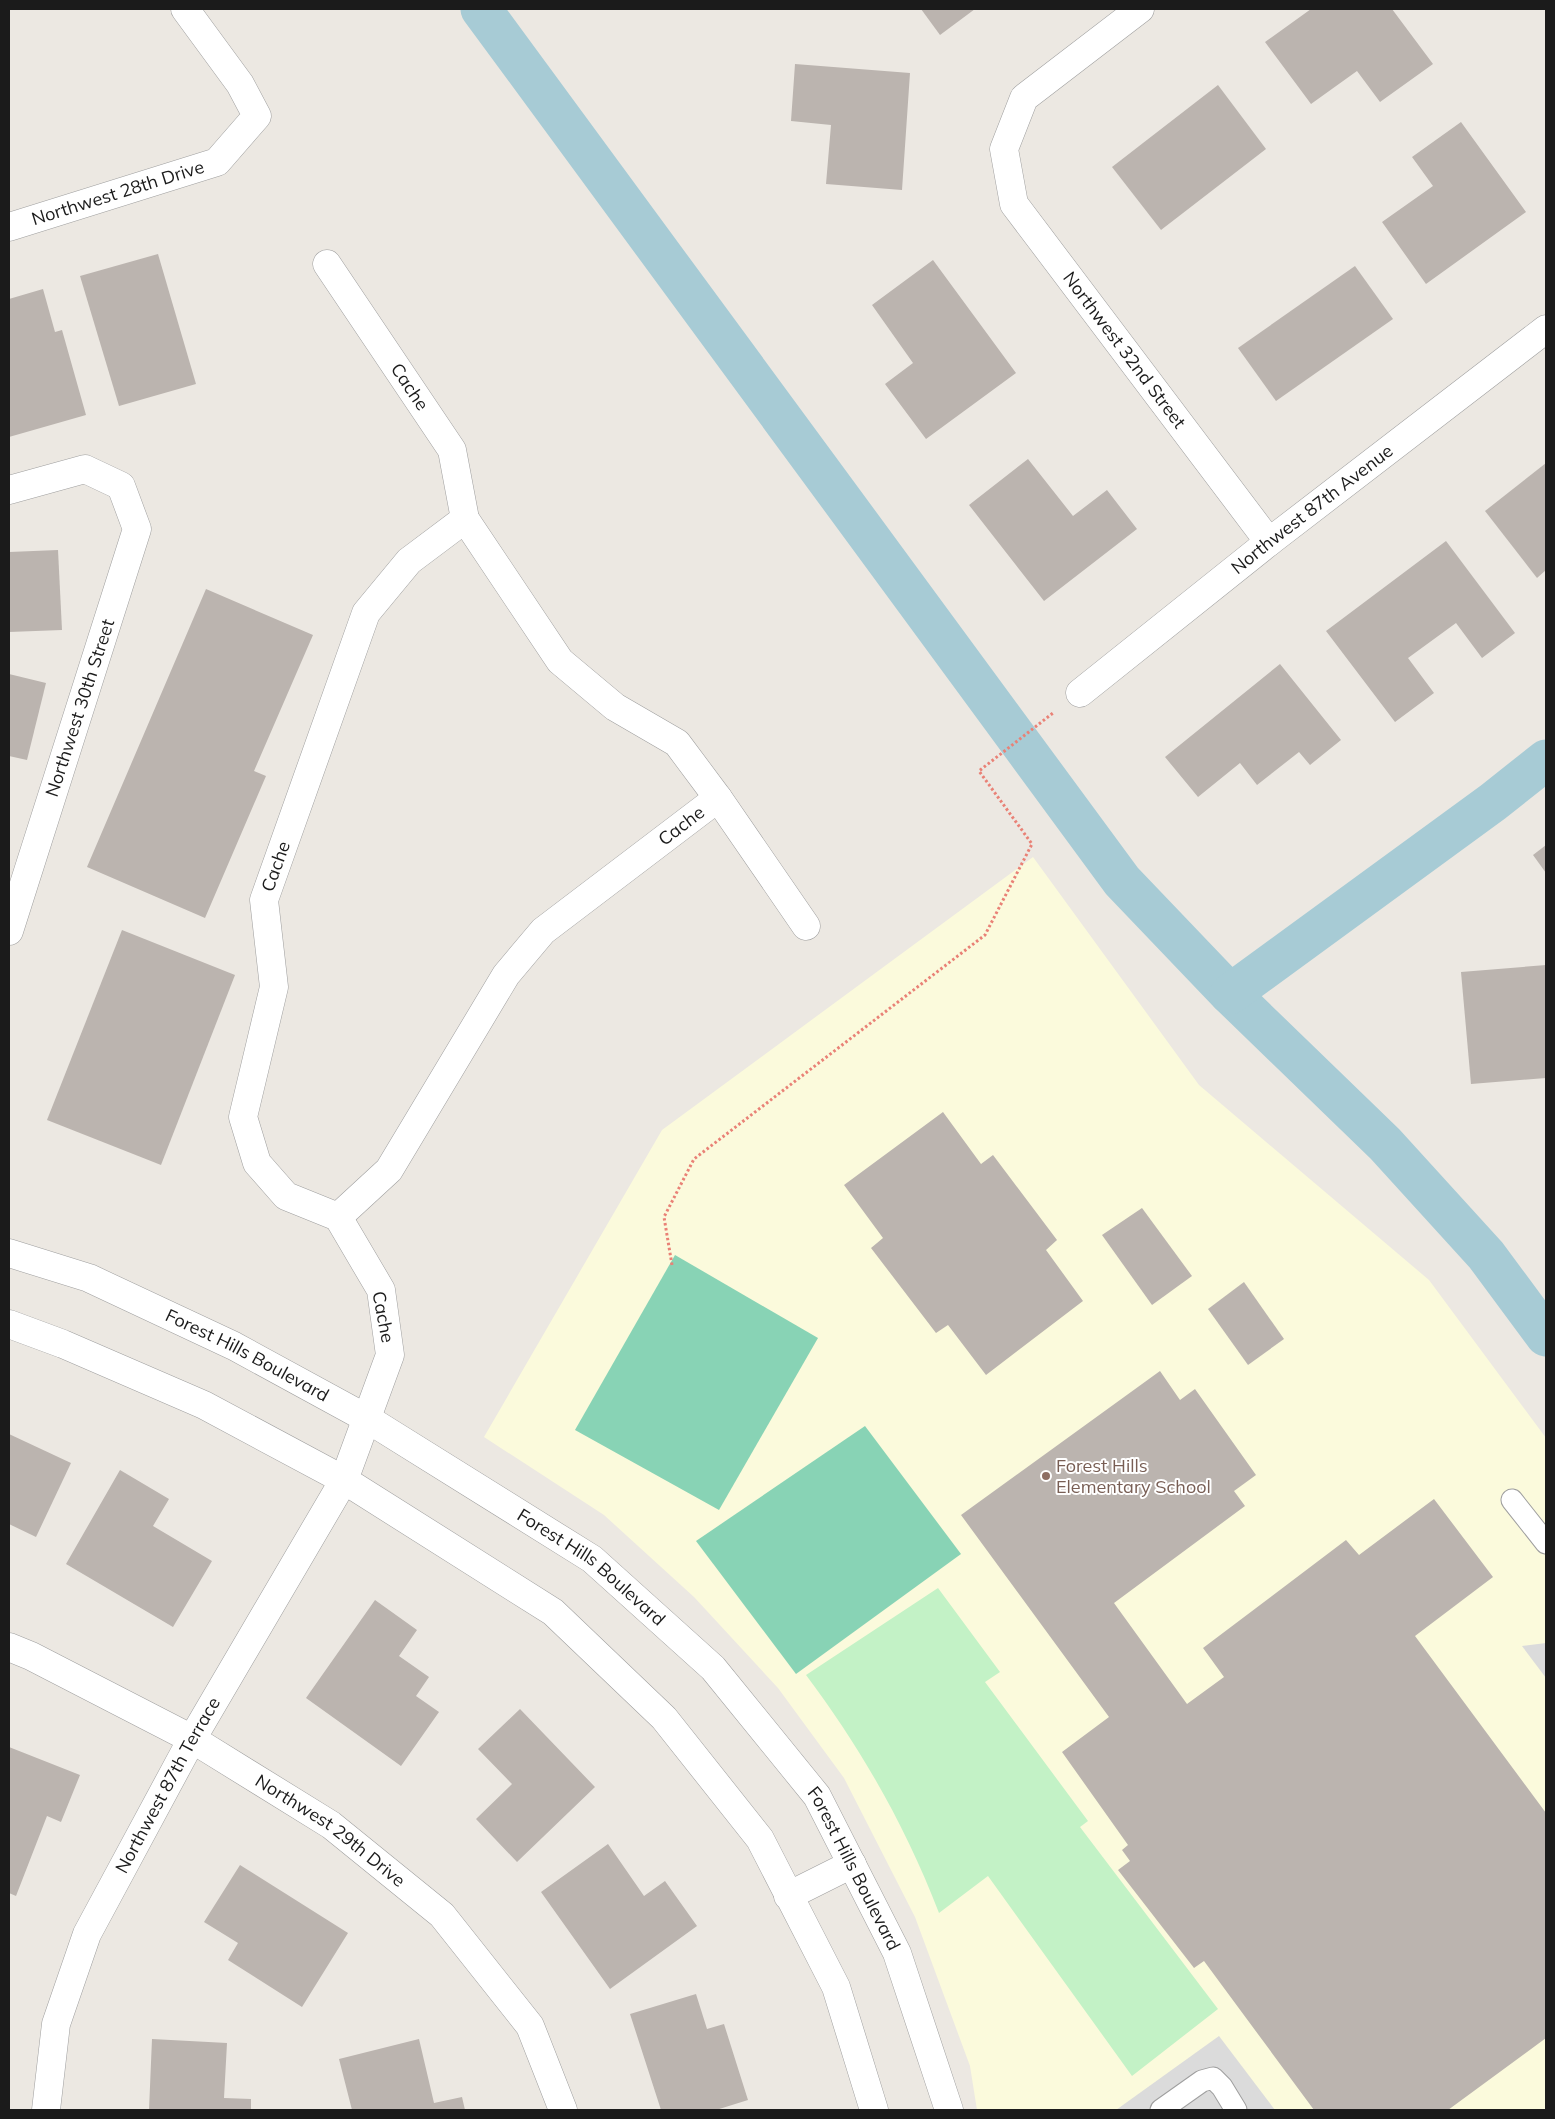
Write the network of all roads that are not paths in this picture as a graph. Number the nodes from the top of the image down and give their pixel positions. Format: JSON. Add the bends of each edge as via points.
{"nodes":[{"id":1,"x":185,"y":9,"type":"edge"},
{"id":2,"x":1140,"y":9,"type":"edge"},
{"id":3,"x":9,"y":227,"type":"edge"},
{"id":4,"x":327,"y":264,"type":"dead end"},
{"id":5,"x":1546,"y":329,"type":"edge"},
{"id":6,"x":9,"y":490,"type":"edge"},
{"id":7,"x":465,"y":519,"type":"junction"},
{"id":8,"x":1269,"y":542,"type":"junction"},
{"id":9,"x":1080,"y":693,"type":"dead end"},
{"id":10,"x":718,"y":798,"type":"junction"},
{"id":11,"x":806,"y":926,"type":"dead end"},
{"id":12,"x":9,"y":931,"type":"edge"},
{"id":13,"x":338,"y":1217,"type":"junction"},
{"id":14,"x":9,"y":1253,"type":"edge"},
{"id":15,"x":9,"y":1324,"type":"edge"},
{"id":16,"x":366,"y":1418,"type":"junction"},
{"id":17,"x":344,"y":1480,"type":"junction"},
{"id":18,"x":1512,"y":1500,"type":"dead end"},
{"id":19,"x":1546,"y":1543,"type":"edge"},
{"id":20,"x":9,"y":1647,"type":"edge"},
{"id":21,"x":192,"y":1739,"type":"junction"},
{"id":22,"x":852,"y":1864,"type":"junction"},
{"id":23,"x":788,"y":1896,"type":"junction"},
{"id":24,"x":46,"y":2110,"type":"edge"},
{"id":25,"x":562,"y":2110,"type":"edge"},
{"id":26,"x":874,"y":2110,"type":"edge"},
{"id":27,"x":949,"y":2110,"type":"edge"},
{"id":28,"x":1161,"y":2110,"type":"edge"},
{"id":29,"x":1236,"y":2110,"type":"edge"}],
"edges":[{"from":1,"to":3,"type":"street","name":"Northwest 28th Drive","via":[[240,84],[256,116],[217,162]]},
{"from":2,"to":8,"type":"street","name":"Northwest 32nd Street","via":[[1024,98],[1004,148],[1014,204]]},
{"from":4,"to":7,"type":"street","name":"Cache","via":[[452,450]]},
{"from":5,"to":8,"type":"street","name":"Northwest 87th Avenue"},
{"from":6,"to":12,"type":"street","name":"Northwest 30th Street","via":[[85,469],[121,486],[137,529]]},
{"from":7,"to":10,"type":"street","name":"Cache","via":[[560,661],[614,707],[677,743]]},
{"from":7,"to":13,"type":"street","name":"Cache","via":[[410,561],[366,613],[264,900],[274,987],[243,1117],[257,1162],[286,1196]]},
{"from":8,"to":9,"type":"street","name":"Northwest 87th Avenue"},
{"from":10,"to":11,"type":"street","name":"Cache"},
{"from":10,"to":13,"type":"street","name":"Cache","via":[[543,931],[506,975],[389,1170]]},
{"from":13,"to":16,"type":"street","name":"Cache","via":[[381,1290],[390,1355]]},
{"from":14,"to":16,"type":"street","name":"Forest Hills Boulevard","via":[[88,1278],[234,1346]]},
{"from":15,"to":17,"type":"street","via":[[204,1404]]},
{"from":16,"to":17,"type":"street","name":"Cache"},
{"from":16,"to":22,"type":"street","name":"Forest Hills Boulevard","via":[[592,1559],[713,1668],[818,1796]]},
{"from":17,"to":21,"type":"street","name":"Northwest 87th Terrace"},
{"from":17,"to":23,"type":"street","via":[[553,1612],[664,1718],[760,1839]]},
{"from":18,"to":19,"type":"lane"},
{"from":20,"to":21,"type":"street","name":"Northwest 29th Drive"},
{"from":21,"to":24,"type":"street","name":"Northwest 87th Terrace","via":[[87,1934],[56,2024]]},
{"from":21,"to":25,"type":"street","name":"Northwest 29th Drive","via":[[331,1825],[442,1915],[530,2026]]},
{"from":22,"to":23,"type":"street"},
{"from":22,"to":27,"type":"street","name":"Forest Hills Boulevard","via":[[897,1953]]},
{"from":23,"to":26,"type":"street","via":[[836,1987]]},
{"from":28,"to":29,"type":"lane","via":[[1202,2081],[1214,2078]]}]}
